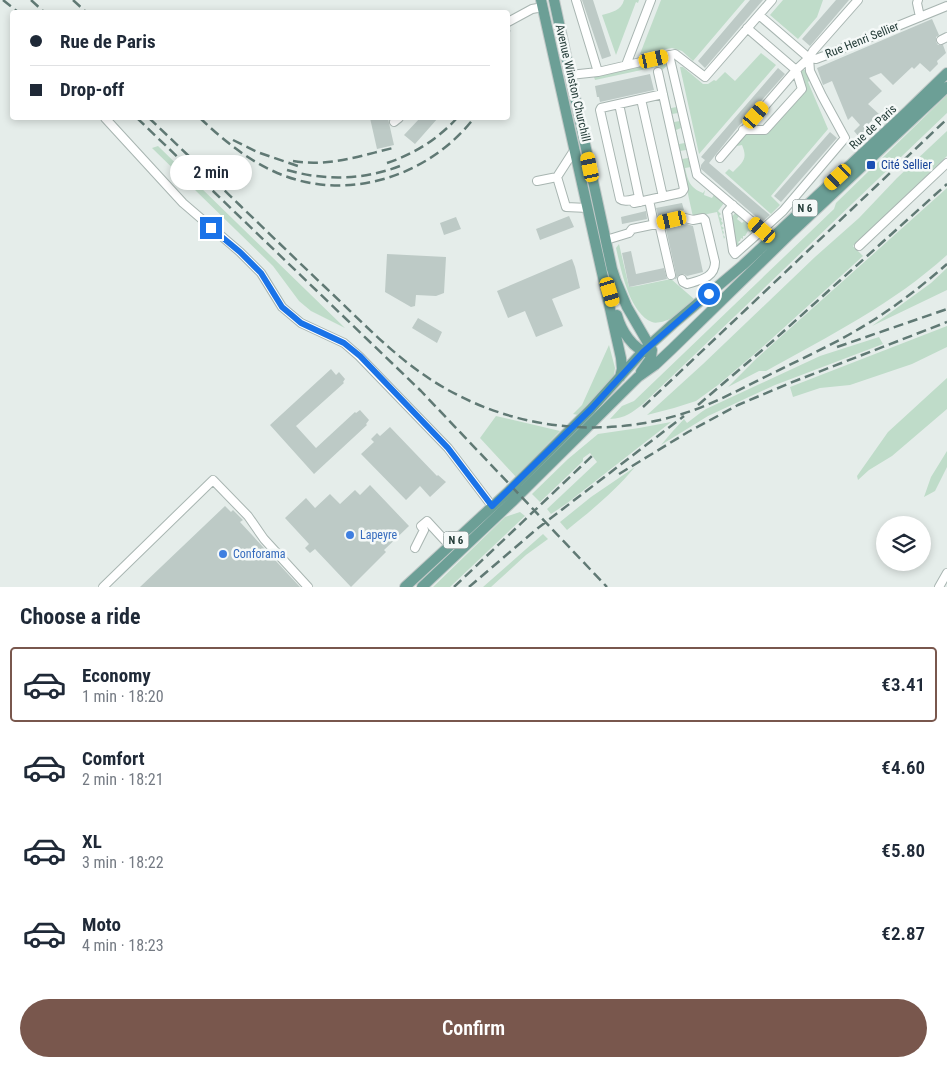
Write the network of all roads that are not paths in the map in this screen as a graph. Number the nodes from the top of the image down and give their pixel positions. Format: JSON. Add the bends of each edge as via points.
{"nodes":[{"id":1,"x":554,"y":0,"type":"edge"},
{"id":2,"x":576,"y":0,"type":"edge"},
{"id":3,"x":651,"y":0,"type":"edge"},
{"id":4,"x":772,"y":0,"type":"edge"},
{"id":5,"x":858,"y":0,"type":"edge"},
{"id":6,"x":918,"y":0,"type":"edge"},
{"id":7,"x":542,"y":3,"type":"edge"},
{"id":8,"x":947,"y":6,"type":"edge"},
{"id":9,"x":759,"y":15,"type":"junction"},
{"id":10,"x":920,"y":17,"type":"junction"},
{"id":11,"x":510,"y":21,"type":"edge"},
{"id":12,"x":747,"y":28,"type":"junction"},
{"id":13,"x":669,"y":55,"type":"junction"},
{"id":14,"x":809,"y":58,"type":"junction"},
{"id":15,"x":626,"y":65,"type":"junction"},
{"id":16,"x":796,"y":70,"type":"junction"},
{"id":17,"x":598,"y":72,"type":"junction"},
{"id":18,"x":658,"y":72,"type":"dead end"},
{"id":19,"x":947,"y":73,"type":"edge"},
{"id":20,"x":570,"y":76,"type":"junction"},
{"id":21,"x":947,"y":87,"type":"edge"},
{"id":22,"x":663,"y":94,"type":"junction"},
{"id":23,"x":641,"y":99,"type":"junction"},
{"id":24,"x":619,"y":104,"type":"junction"},
{"id":25,"x":106,"y":120,"type":"edge"},
{"id":26,"x":744,"y":130,"type":"junction"},
{"id":27,"x":575,"y":150,"type":"junction"},
{"id":28,"x":720,"y":158,"type":"dead end"},
{"id":29,"x":947,"y":163,"type":"edge"},
{"id":30,"x":557,"y":177,"type":"junction"},
{"id":31,"x":537,"y":181,"type":"dead end"},
{"id":32,"x":663,"y":197,"type":"junction"},
{"id":33,"x":649,"y":200,"type":"junction"},
{"id":34,"x":637,"y":201,"type":"junction"},
{"id":35,"x":733,"y":205,"type":"junction"},
{"id":36,"x":588,"y":208,"type":"junction"},
{"id":37,"x":657,"y":224,"type":"junction"},
{"id":38,"x":762,"y":230,"type":"junction"},
{"id":39,"x":606,"y":240,"type":"junction"},
{"id":40,"x":859,"y":246,"type":"dead end"},
{"id":41,"x":600,"y":264,"type":"junction"},
{"id":42,"x":671,"y":275,"type":"dead end"},
{"id":43,"x":682,"y":278,"type":"dead end"},
{"id":44,"x":672,"y":349,"type":"junction"},
{"id":45,"x":648,"y":350,"type":"junction"},
{"id":46,"x":620,"y":378,"type":"junction"},
{"id":47,"x":638,"y":378,"type":"junction"},
{"id":48,"x":492,"y":506,"type":"junction"},
{"id":49,"x":450,"y":546,"type":"junction"},
{"id":50,"x":415,"y":548,"type":"dead end"},
{"id":51,"x":947,"y":573,"type":"edge"},
{"id":52,"x":103,"y":587,"type":"edge"},
{"id":53,"x":308,"y":587,"type":"edge"},
{"id":54,"x":405,"y":587,"type":"edge"},
{"id":55,"x":422,"y":587,"type":"edge"},
{"id":56,"x":939,"y":587,"type":"edge"}],
"edges":[{"from":1,"to":20,"type":"main road","name":"Avenue Winston Churchill"},
{"from":2,"to":17,"type":"street"},
{"from":3,"to":15,"type":"street"},
{"from":4,"to":9,"type":"street"},
{"from":5,"to":14,"type":"street"},
{"from":6,"to":10,"type":"street"},
{"from":7,"to":11,"type":"street"},
{"from":7,"to":27,"type":"main road","name":"Avenue Winston Churchill"},
{"from":8,"to":10,"type":"street","name":"Rue Henri Sellier"},
{"from":9,"to":12,"type":"street"},
{"from":9,"to":14,"type":"street","name":"Rue Henri Sellier"},
{"from":10,"to":14,"type":"street","name":"Rue Henri Sellier","via":[[816,59]]},
{"from":12,"to":13,"type":"street","via":[[705,77],[675,54]]},
{"from":12,"to":16,"type":"street"},
{"from":13,"to":15,"type":"street"},
{"from":13,"to":35,"type":"street","via":[[697,175]]},
{"from":14,"to":16,"type":"street"},
{"from":14,"to":38,"type":"street","via":[[810,71],[845,138]]},
{"from":15,"to":17,"type":"street"},
{"from":16,"to":26,"type":"street"},
{"from":16,"to":26,"type":"street","via":[[802,90],[765,130]]},
{"from":17,"to":20,"type":"street"},
{"from":18,"to":22,"type":"street"},
{"from":19,"to":45,"type":"main road","name":"Rue de Paris","number":"N 6"},
{"from":20,"to":39,"type":"main road","name":"Avenue Winston Churchill"},
{"from":21,"to":44,"type":"main road","name":"Rue de Paris","number":"N 6"},
{"from":22,"to":23,"type":"street"},
{"from":22,"to":32,"type":"street","via":[[684,189]]},
{"from":23,"to":24,"type":"street"},
{"from":23,"to":32,"type":"street"},
{"from":24,"to":34,"type":"street"},
{"from":24,"to":34,"type":"street","via":[[600,110],[620,199]]},
{"from":25,"to":48,"type":"street","via":[[183,203],[261,273],[282,307],[301,323],[344,343],[360,356],[448,448]]},
{"from":26,"to":28,"type":"street"},
{"from":27,"to":30,"type":"street"},
{"from":27,"to":36,"type":"main road","name":"Avenue Winston Churchill"},
{"from":29,"to":40,"type":"street"},
{"from":30,"to":31,"type":"street"},
{"from":30,"to":36,"type":"street","via":[[566,207]]},
{"from":32,"to":33,"type":"street"},
{"from":33,"to":34,"type":"street"},
{"from":33,"to":37,"type":"street"},
{"from":35,"to":38,"type":"street"},
{"from":35,"to":38,"type":"street","via":[[727,212],[735,254]]},
{"from":36,"to":41,"type":"main road","name":"Avenue Winston Churchill"},
{"from":37,"to":39,"type":"street","via":[[632,229],[629,233]]},
{"from":37,"to":42,"type":"street"},
{"from":37,"to":43,"type":"street","via":[[685,218],[705,220],[715,267],[706,278],[687,284]]},
{"from":39,"to":45,"type":"main road","name":"Avenue Winston Churchill","via":[[621,295]]},
{"from":41,"to":45,"type":"main road","via":[[622,330]]},
{"from":41,"to":46,"type":"main road","name":"Avenue Winston Churchill","via":[[621,358]]},
{"from":44,"to":45,"type":"main road","via":[[666,352]]},
{"from":44,"to":47,"type":"main road","number":"N 6"},
{"from":45,"to":46,"type":"main road","number":"N 6"},
{"from":45,"to":47,"type":"main road","via":[[651,358]]},
{"from":46,"to":48,"type":"main road","number":"N 6"},
{"from":47,"to":55,"type":"main road","number":"N 6"},
{"from":48,"to":49,"type":"main road","number":"N 6"},
{"from":49,"to":50,"type":"street","via":[[427,521],[422,526],[424,530]]},
{"from":49,"to":54,"type":"main road","number":"N 6"},
{"from":51,"to":56,"type":"street"},
{"from":52,"to":53,"type":"street","via":[[213,480]]}]}
